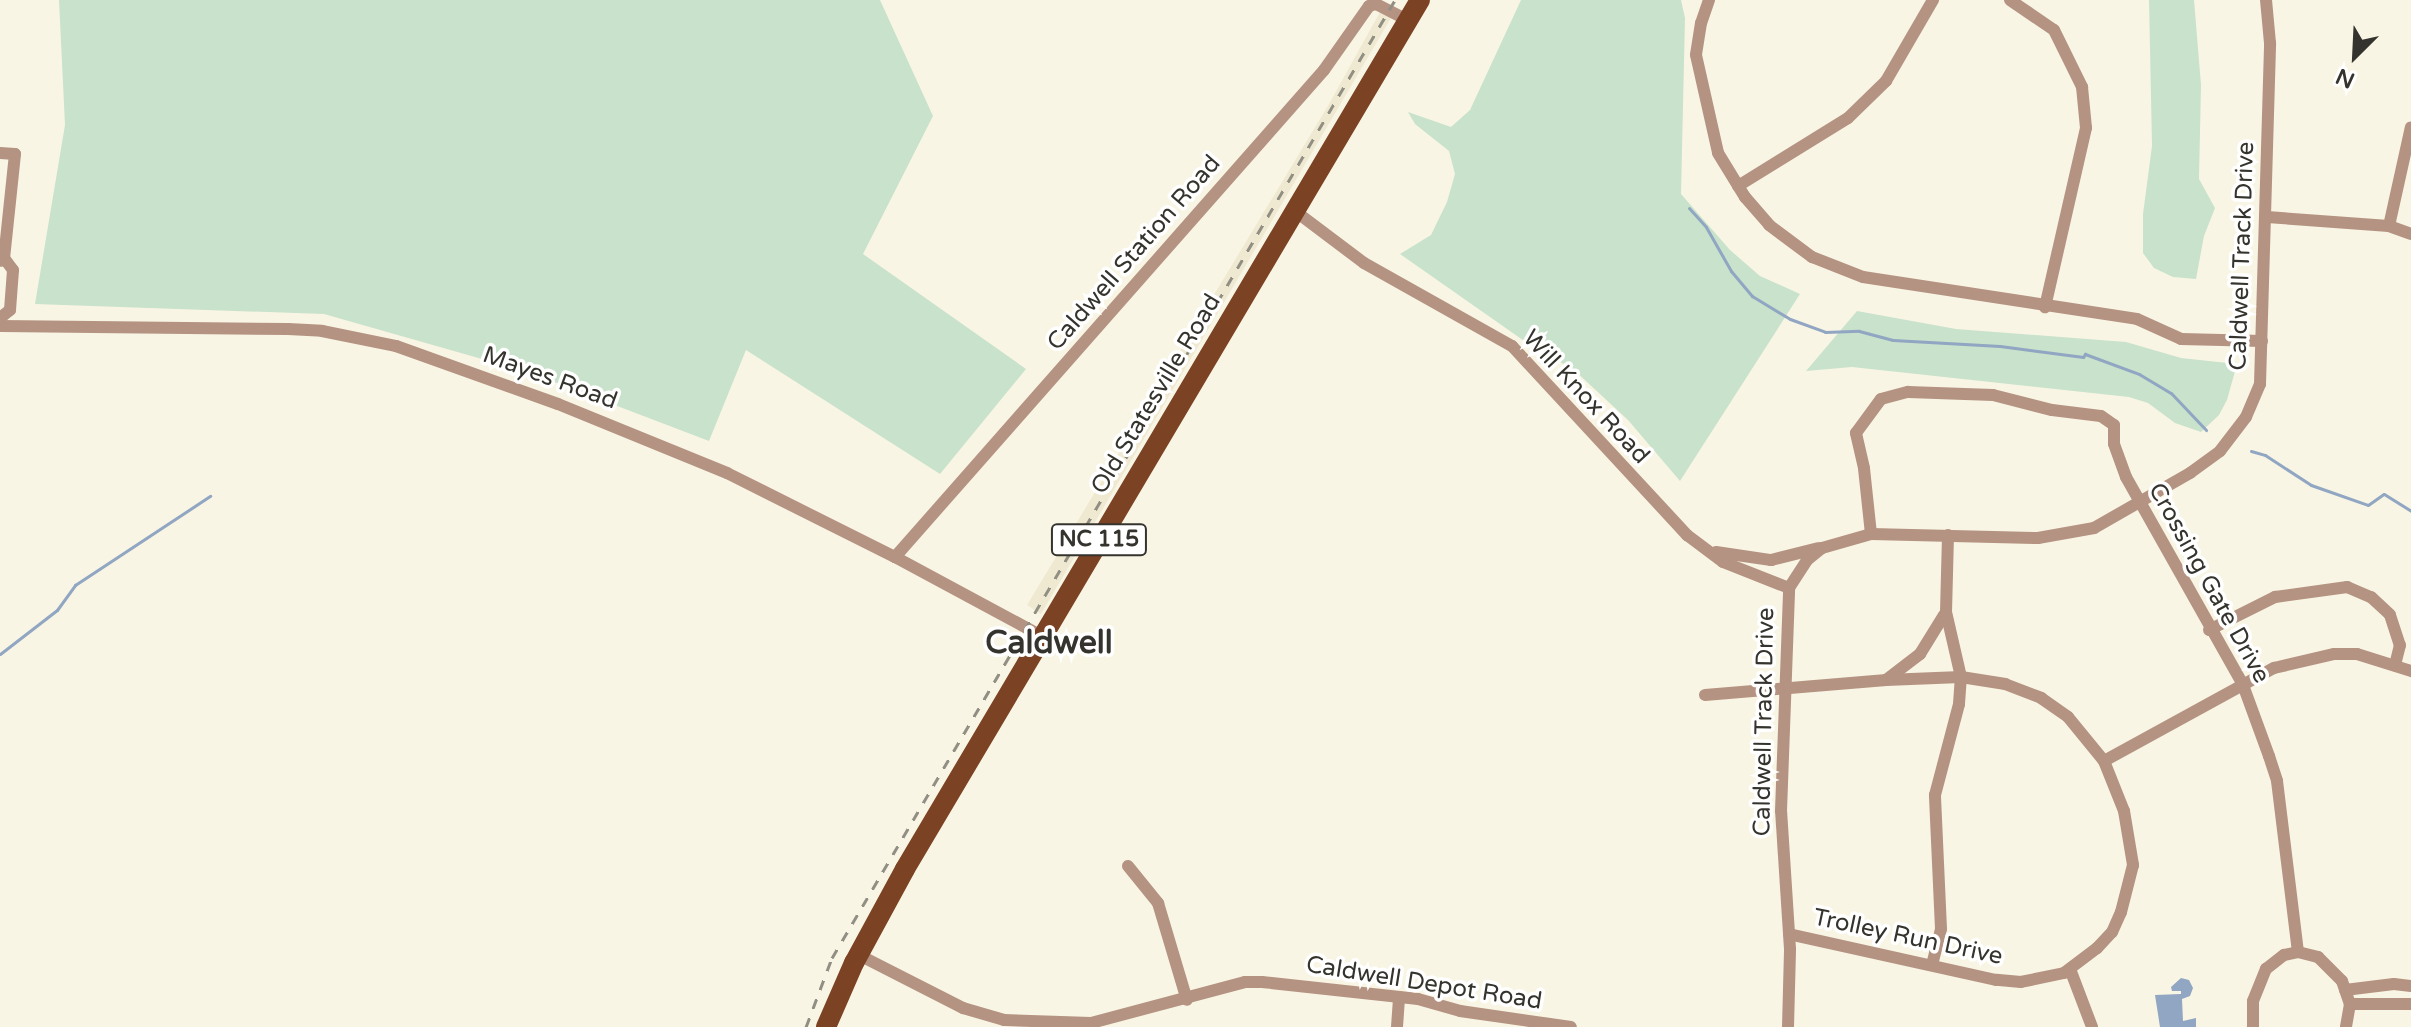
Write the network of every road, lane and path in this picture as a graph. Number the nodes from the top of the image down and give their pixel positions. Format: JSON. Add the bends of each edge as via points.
{"nodes":[{"id":1,"x":1420,"y":0,"type":"edge"},
{"id":2,"x":1709,"y":0,"type":"edge"},
{"id":3,"x":1933,"y":0,"type":"edge"},
{"id":4,"x":2010,"y":0,"type":"edge"},
{"id":5,"x":2266,"y":0,"type":"edge"},
{"id":6,"x":1408,"y":20,"type":"junction"},
{"id":7,"x":2411,"y":127,"type":"edge"},
{"id":8,"x":0,"y":153,"type":"edge"},
{"id":9,"x":1738,"y":186,"type":"junction"},
{"id":10,"x":1295,"y":211,"type":"junction"},
{"id":11,"x":2267,"y":217,"type":"junction"},
{"id":12,"x":2389,"y":226,"type":"junction"},
{"id":13,"x":2411,"y":234,"type":"edge"},
{"id":14,"x":2,"y":260,"type":"edge"},
{"id":15,"x":2045,"y":307,"type":"junction"},
{"id":16,"x":0,"y":318,"type":"edge"},
{"id":17,"x":0,"y":326,"type":"edge"},
{"id":18,"x":2262,"y":341,"type":"junction"},
{"id":19,"x":2138,"y":504,"type":"junction"},
{"id":20,"x":1871,"y":534,"type":"junction"},
{"id":21,"x":1948,"y":535,"type":"junction"},
{"id":22,"x":1822,"y":548,"type":"junction"},
{"id":23,"x":1711,"y":551,"type":"junction"},
{"id":24,"x":895,"y":557,"type":"junction"},
{"id":25,"x":1789,"y":588,"type":"junction"},
{"id":26,"x":1946,"y":612,"type":"junction"},
{"id":27,"x":2209,"y":630,"type":"junction"},
{"id":28,"x":1042,"y":636,"type":"junction"},
{"id":29,"x":2395,"y":665,"type":"junction"},
{"id":30,"x":2411,"y":671,"type":"edge"},
{"id":31,"x":1961,"y":677,"type":"junction"},
{"id":32,"x":1886,"y":680,"type":"junction"},
{"id":33,"x":2243,"y":685,"type":"junction"},
{"id":34,"x":1785,"y":689,"type":"junction"},
{"id":35,"x":1705,"y":695,"type":"dead end"},
{"id":36,"x":2104,"y":761,"type":"junction"},
{"id":37,"x":1128,"y":866,"type":"dead end"},
{"id":38,"x":1789,"y":934,"type":"junction"},
{"id":39,"x":2298,"y":952,"type":"junction"},
{"id":40,"x":859,"y":955,"type":"junction"},
{"id":41,"x":1932,"y":965,"type":"junction"},
{"id":42,"x":2070,"y":969,"type":"junction"},
{"id":43,"x":2411,"y":986,"type":"edge"},
{"id":44,"x":2345,"y":990,"type":"junction"},
{"id":45,"x":1399,"y":997,"type":"junction"},
{"id":46,"x":1187,"y":1000,"type":"junction"},
{"id":47,"x":2350,"y":1004,"type":"junction"},
{"id":48,"x":2411,"y":1004,"type":"edge"},
{"id":49,"x":826,"y":1027,"type":"edge"},
{"id":50,"x":1397,"y":1027,"type":"edge"},
{"id":51,"x":1571,"y":1027,"type":"edge"},
{"id":52,"x":1788,"y":1027,"type":"edge"},
{"id":53,"x":2092,"y":1027,"type":"edge"},
{"id":54,"x":2253,"y":1027,"type":"edge"},
{"id":55,"x":2346,"y":1027,"type":"edge"}],
"edges":[{"from":1,"to":6,"type":"main road","name":"Old Statesville Road","number":"NC 115"},
{"from":2,"to":9,"type":"street","via":[[1696,55],[1718,153]]},
{"from":3,"to":9,"type":"street","via":[[1886,81],[1848,118]]},
{"from":4,"to":15,"type":"street","via":[[2054,30],[2082,87],[2086,128]]},
{"from":5,"to":11,"type":"street","name":"Caldwell Track Drive"},
{"from":6,"to":10,"type":"main road","name":"Old Statesville Road","number":"NC 115"},
{"from":6,"to":24,"type":"street","name":"Caldwell Station Road","via":[[1376,4],[1369,6],[1324,70]]},
{"from":7,"to":12,"type":"street"},
{"from":8,"to":14,"type":"street","via":[[15,154]]},
{"from":9,"to":15,"type":"street","via":[[1769,225],[1812,257],[1863,277]]},
{"from":10,"to":23,"type":"street","name":"Will Knox Road","via":[[1364,263],[1512,346],[1666,516]]},
{"from":10,"to":28,"type":"main road","name":"Old Statesville Road","number":"NC 115"},
{"from":11,"to":12,"type":"street"},
{"from":11,"to":18,"type":"street","name":"Caldwell Track Drive"},
{"from":12,"to":13,"type":"street"},
{"from":14,"to":16,"type":"street","via":[[13,270],[10,310]]},
{"from":15,"to":18,"type":"street","via":[[2137,319],[2181,339]]},
{"from":17,"to":24,"type":"street","name":"Mayes Road","via":[[288,329],[376,341],[627,431],[765,491]]},
{"from":18,"to":19,"type":"street","name":"Caldwell Track Drive","via":[[2260,384],[2238,428],[2220,451]]},
{"from":19,"to":20,"type":"street","name":"Crossing Gate Drive","via":[[2118,461],[2114,425],[2101,416],[1993,395],[1908,392],[1881,399],[1856,433]]},
{"from":19,"to":21,"type":"street","name":"Caldwell Track Drive","via":[[2094,528],[2038,538]]},
{"from":19,"to":27,"type":"street","name":"Crossing Gate Drive"},
{"from":20,"to":21,"type":"street","name":"Caldwell Track Drive"},
{"from":20,"to":22,"type":"street","name":"Caldwell Track Drive"},
{"from":21,"to":26,"type":"street"},
{"from":22,"to":23,"type":"street","name":"Will Knox Road","via":[[1771,560]]},
{"from":22,"to":25,"type":"street","name":"Caldwell Track Drive"},
{"from":23,"to":25,"type":"street","name":"Will Knox Road","via":[[1723,562]]},
{"from":24,"to":28,"type":"street","name":"Mayes Road"},
{"from":25,"to":34,"type":"street","name":"Caldwell Track Drive"},
{"from":26,"to":31,"type":"street"},
{"from":26,"to":32,"type":"street","via":[[1920,654]]},
{"from":27,"to":29,"type":"street","via":[[2275,597],[2347,587],[2371,597],[2390,615],[2400,645]]},
{"from":27,"to":33,"type":"street","name":"Crossing Gate Drive"},
{"from":28,"to":40,"type":"main road","name":"Old Statesville Road","number":"NC 115"},
{"from":29,"to":30,"type":"street"},
{"from":29,"to":33,"type":"street","via":[[2357,654],[2334,654],[2274,668]]},
{"from":31,"to":32,"type":"street","name":"Trolley Run Drive"},
{"from":31,"to":36,"type":"street","name":"Trolley Run Drive","via":[[2005,684],[2041,698],[2068,717]]},
{"from":31,"to":41,"type":"street","via":[[1935,795],[1941,929]]},
{"from":32,"to":34,"type":"street","name":"Trolley Run Drive"},
{"from":33,"to":36,"type":"street"},
{"from":33,"to":39,"type":"street","name":"Crossing Gate Drive","via":[[2277,781]]},
{"from":34,"to":35,"type":"street","name":"Trolley Run Drive"},
{"from":34,"to":38,"type":"street","name":"Caldwell Track Drive","via":[[1781,811]]},
{"from":36,"to":42,"type":"street","name":"Trolley Run Drive","via":[[2131,840],[2129,887],[2112,932]]},
{"from":37,"to":46,"type":"street","via":[[1158,903]]},
{"from":38,"to":41,"type":"street","name":"Trolley Run Drive"},
{"from":38,"to":52,"type":"street","name":"Caldwell Track Drive"},
{"from":39,"to":44,"type":"street","via":[[2329,964]]},
{"from":39,"to":54,"type":"street","via":[[2266,969],[2253,1001]]},
{"from":40,"to":46,"type":"street","name":"Caldwell Depot Road","via":[[963,1008],[1004,1020],[1091,1023]]},
{"from":40,"to":49,"type":"main road","name":"Old Statesville Road","number":"NC 115"},
{"from":41,"to":42,"type":"street","name":"Trolley Run Drive","via":[[2021,982]]},
{"from":42,"to":53,"type":"street"},
{"from":43,"to":44,"type":"street"},
{"from":44,"to":47,"type":"street"},
{"from":45,"to":46,"type":"street","name":"Caldwell Depot Road","via":[[1245,982]]},
{"from":45,"to":50,"type":"street"},
{"from":45,"to":51,"type":"street","name":"Caldwell Depot Road"},
{"from":47,"to":48,"type":"street"},
{"from":47,"to":55,"type":"street"}]}
